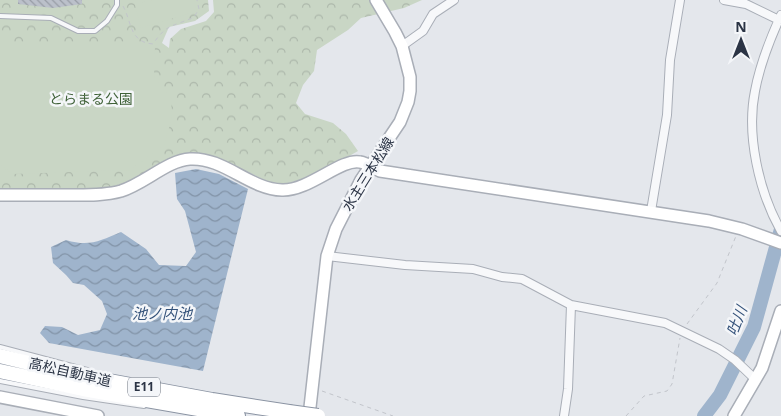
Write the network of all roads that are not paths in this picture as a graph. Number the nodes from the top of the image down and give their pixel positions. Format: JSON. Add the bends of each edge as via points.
{"nodes":[{"id":1,"x":117,"y":0,"type":"edge"},
{"id":2,"x":376,"y":0,"type":"edge"},
{"id":3,"x":454,"y":0,"type":"edge"},
{"id":4,"x":680,"y":0,"type":"edge"},
{"id":5,"x":724,"y":0,"type":"edge"},
{"id":6,"x":0,"y":16,"type":"edge"},
{"id":7,"x":780,"y":17,"type":"edge"},
{"id":8,"x":402,"y":46,"type":"junction"},
{"id":9,"x":371,"y":167,"type":"junction"},
{"id":10,"x":0,"y":195,"type":"edge"},
{"id":11,"x":651,"y":211,"type":"junction"},
{"id":12,"x":781,"y":231,"type":"edge"},
{"id":13,"x":781,"y":243,"type":"edge"},
{"id":14,"x":327,"y":256,"type":"junction"},
{"id":15,"x":571,"y":305,"type":"junction"},
{"id":16,"x":781,"y":311,"type":"edge"},
{"id":17,"x":0,"y":347,"type":"edge"},
{"id":18,"x":0,"y":356,"type":"edge"},
{"id":19,"x":0,"y":371,"type":"edge"},
{"id":20,"x":95,"y":372,"type":"dead end"},
{"id":21,"x":756,"y":380,"type":"junction"},
{"id":22,"x":0,"y":381,"type":"edge"},
{"id":23,"x":153,"y":384,"type":"dead end"},
{"id":24,"x":0,"y":397,"type":"edge"},
{"id":25,"x":211,"y":406,"type":"junction"},
{"id":26,"x":146,"y":407,"type":"dead end"},
{"id":27,"x":165,"y":409,"type":"dead end"},
{"id":28,"x":98,"y":416,"type":"edge"},
{"id":29,"x":238,"y":416,"type":"edge"},
{"id":30,"x":309,"y":416,"type":"edge"},
{"id":31,"x":318,"y":416,"type":"edge"},
{"id":32,"x":564,"y":416,"type":"edge"},
{"id":33,"x":734,"y":416,"type":"edge"}],
"edges":[{"from":1,"to":6,"type":"lane","via":[[107,21],[95,30],[78,31],[51,18]]},
{"from":2,"to":8,"type":"street","name":"水主三本松線"},
{"from":3,"to":8,"type":"street","via":[[434,14],[423,31]]},
{"from":4,"to":11,"type":"street","via":[[670,60],[667,115]]},
{"from":5,"to":7,"type":"street","via":[[746,4]]},
{"from":7,"to":12,"type":"street","via":[[766,49],[755,91],[753,117],[758,172],[771,214]]},
{"from":8,"to":9,"type":"street","name":"水主三本松線","via":[[410,77],[408,102],[400,122]]},
{"from":9,"to":10,"type":"street","via":[[351,162],[302,186],[282,190],[264,186],[214,162],[190,159],[171,164],[134,186],[113,192]]},
{"from":9,"to":11,"type":"street","via":[[380,171]]},
{"from":9,"to":14,"type":"street","name":"水主三本松線","via":[[347,204]]},
{"from":11,"to":13,"type":"street","via":[[740,228]]},
{"from":14,"to":15,"type":"street","via":[[473,269],[526,280]]},
{"from":14,"to":30,"type":"street","name":"水主三本松線"},
{"from":15,"to":21,"type":"street","via":[[665,323],[719,349]]},
{"from":15,"to":32,"type":"street"},
{"from":16,"to":21,"type":"street"},
{"from":17,"to":20,"type":"lane"},
{"from":18,"to":25,"type":"highway","name":"高松自動車道","number":"E11"},
{"from":19,"to":25,"type":"highway","name":"高松自動車道","number":"E11","via":[[83,389]]},
{"from":21,"to":33,"type":"street"},
{"from":22,"to":26,"type":"lane"},
{"from":23,"to":25,"type":"lane"},
{"from":24,"to":28,"type":"street"},
{"from":25,"to":27,"type":"lane"},
{"from":25,"to":29,"type":"highway","name":"高松自動車道","number":"E11"},
{"from":25,"to":31,"type":"highway","name":"高松自動車道","number":"E11","bridge":true}]}
